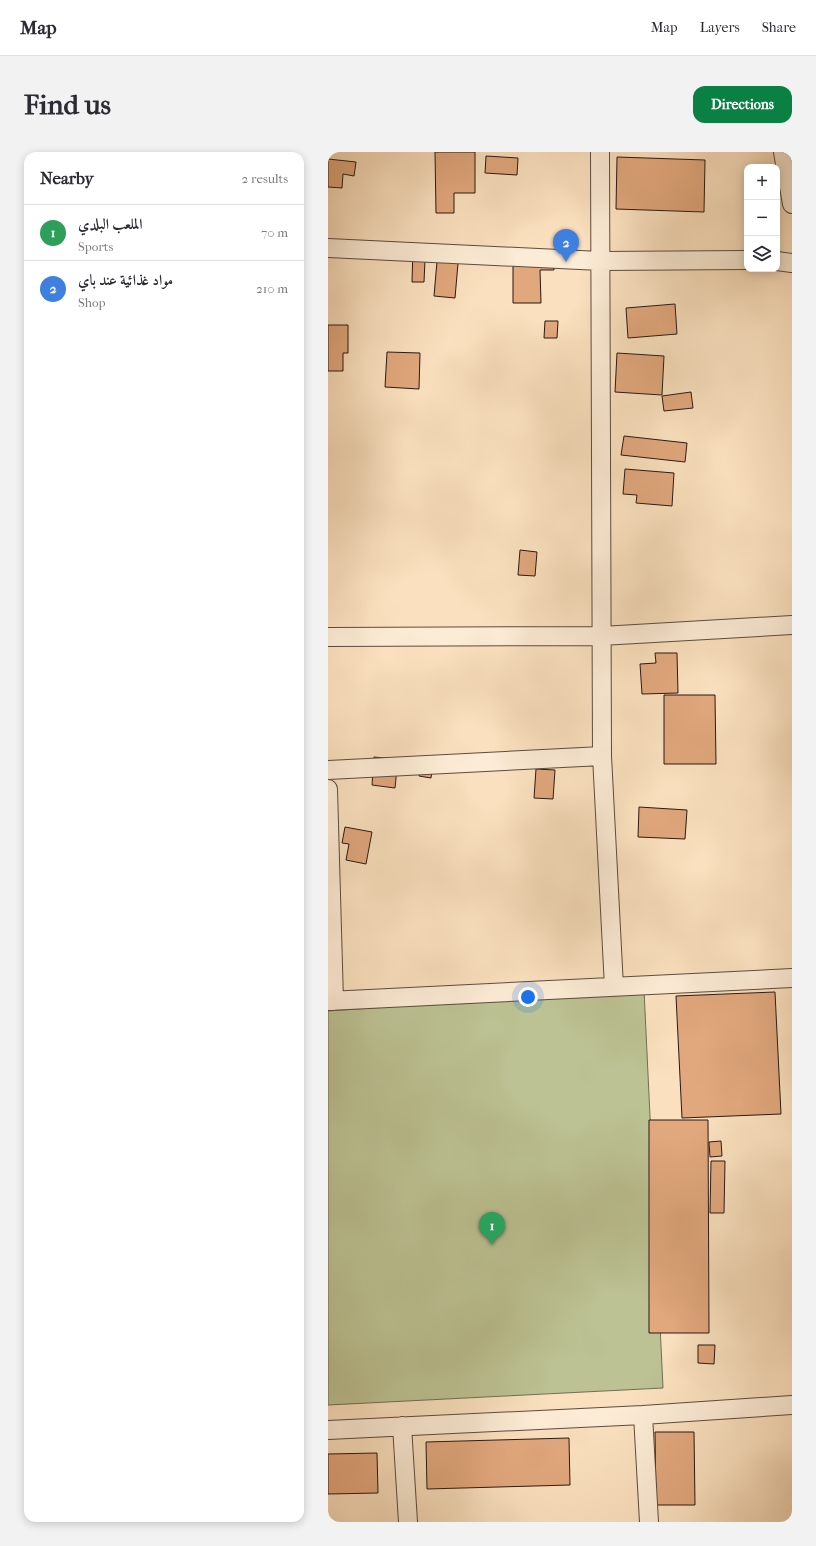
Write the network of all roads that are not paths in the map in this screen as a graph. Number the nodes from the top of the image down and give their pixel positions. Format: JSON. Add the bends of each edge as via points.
{"nodes":[{"id":1,"x":600,"y":152,"type":"edge"},
{"id":2,"x":783,"y":154,"type":"edge"},
{"id":3,"x":792,"y":204,"type":"edge"},
{"id":4,"x":328,"y":248,"type":"edge"},
{"id":5,"x":744,"y":260,"type":"edge"},
{"id":6,"x":600,"y":261,"type":"junction"},
{"id":7,"x":780,"y":261,"type":"edge"},
{"id":8,"x":792,"y":263,"type":"edge"},
{"id":9,"x":792,"y":625,"type":"edge"},
{"id":10,"x":601,"y":636,"type":"junction"},
{"id":11,"x":328,"y":637,"type":"edge"},
{"id":12,"x":602,"y":756,"type":"junction"},
{"id":13,"x":328,"y":770,"type":"edge"},
{"id":14,"x":328,"y":789,"type":"edge"},
{"id":15,"x":792,"y":978,"type":"edge"},
{"id":16,"x":614,"y":987,"type":"junction"},
{"id":17,"x":331,"y":1001,"type":"edge"},
{"id":18,"x":792,"y":1405,"type":"edge"},
{"id":19,"x":643,"y":1415,"type":"junction"},
{"id":20,"x":402,"y":1426,"type":"junction"},
{"id":21,"x":328,"y":1430,"type":"edge"},
{"id":22,"x":408,"y":1522,"type":"edge"},
{"id":23,"x":649,"y":1522,"type":"edge"}],
"edges":[{"from":1,"to":6,"type":"street"},
{"from":2,"to":3,"type":"street"},
{"from":4,"to":6,"type":"street"},
{"from":5,"to":6,"type":"street"},
{"from":6,"to":10,"type":"street"},
{"from":7,"to":8,"type":"street"},
{"from":9,"to":10,"type":"street"},
{"from":10,"to":11,"type":"street"},
{"from":10,"to":12,"type":"street"},
{"from":12,"to":13,"type":"street"},
{"from":12,"to":16,"type":"street"},
{"from":14,"to":17,"type":"street"},
{"from":15,"to":16,"type":"street"},
{"from":16,"to":17,"type":"street"},
{"from":18,"to":19,"type":"street"},
{"from":19,"to":20,"type":"street"},
{"from":19,"to":23,"type":"street"},
{"from":20,"to":21,"type":"street"},
{"from":20,"to":22,"type":"street"}]}
